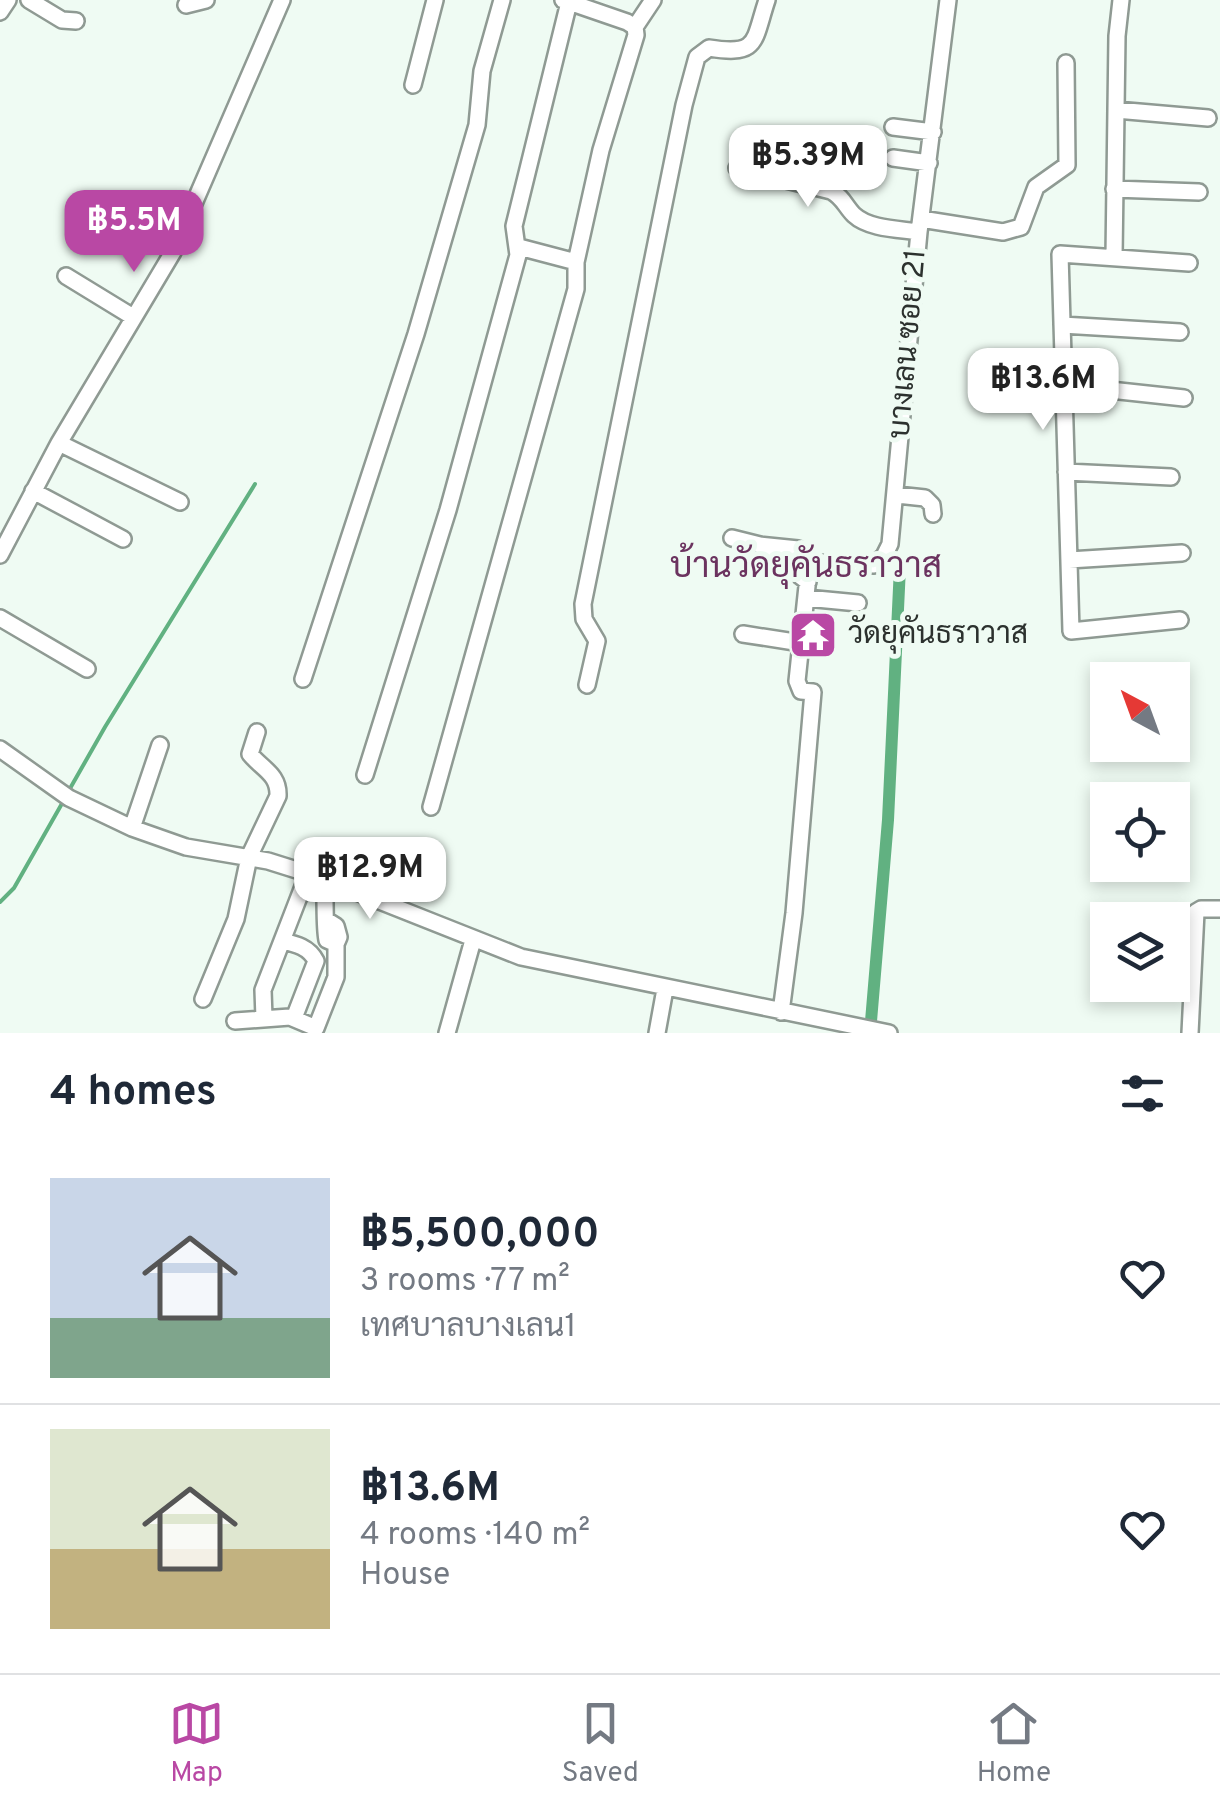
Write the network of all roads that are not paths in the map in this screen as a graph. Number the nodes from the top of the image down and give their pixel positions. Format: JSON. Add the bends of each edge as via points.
{"nodes":[{"id":1,"x":8,"y":0,"type":"edge"},
{"id":2,"x":29,"y":0,"type":"edge"},
{"id":3,"x":206,"y":0,"type":"edge"},
{"id":4,"x":282,"y":0,"type":"edge"},
{"id":5,"x":435,"y":0,"type":"edge"},
{"id":6,"x":502,"y":0,"type":"edge"},
{"id":7,"x":653,"y":0,"type":"edge"},
{"id":8,"x":768,"y":0,"type":"edge"},
{"id":9,"x":948,"y":0,"type":"edge"},
{"id":10,"x":1121,"y":0,"type":"edge"},
{"id":11,"x":584,"y":3,"type":"edge"},
{"id":12,"x":186,"y":5,"type":"dead end"},
{"id":13,"x":0,"y":12,"type":"edge"},
{"id":14,"x":76,"y":21,"type":"dead end"},
{"id":15,"x":635,"y":28,"type":"junction"},
{"id":16,"x":1066,"y":64,"type":"dead end"},
{"id":17,"x":413,"y":85,"type":"dead end"},
{"id":18,"x":1116,"y":110,"type":"junction"},
{"id":19,"x":1208,"y":118,"type":"dead end"},
{"id":20,"x":893,"y":127,"type":"dead end"},
{"id":21,"x":933,"y":132,"type":"junction"},
{"id":22,"x":893,"y":158,"type":"dead end"},
{"id":23,"x":929,"y":162,"type":"junction"},
{"id":24,"x":738,"y":168,"type":"dead end"},
{"id":25,"x":1114,"y":190,"type":"junction"},
{"id":26,"x":1199,"y":192,"type":"dead end"},
{"id":27,"x":919,"y":225,"type":"junction"},
{"id":28,"x":519,"y":248,"type":"junction"},
{"id":29,"x":1114,"y":258,"type":"junction"},
{"id":30,"x":576,"y":262,"type":"junction"},
{"id":31,"x":1189,"y":263,"type":"dead end"},
{"id":32,"x":66,"y":276,"type":"dead end"},
{"id":33,"x":133,"y":317,"type":"junction"},
{"id":34,"x":1062,"y":324,"type":"junction"},
{"id":35,"x":1180,"y":332,"type":"dead end"},
{"id":36,"x":1064,"y":386,"type":"junction"},
{"id":37,"x":1184,"y":398,"type":"dead end"},
{"id":38,"x":59,"y":444,"type":"junction"},
{"id":39,"x":1066,"y":472,"type":"junction"},
{"id":40,"x":1171,"y":477,"type":"dead end"},
{"id":41,"x":33,"y":492,"type":"junction"},
{"id":42,"x":897,"y":495,"type":"junction"},
{"id":43,"x":180,"y":502,"type":"dead end"},
{"id":44,"x":933,"y":514,"type":"dead end"},
{"id":45,"x":804,"y":532,"type":"dead end"},
{"id":46,"x":732,"y":538,"type":"dead end"},
{"id":47,"x":123,"y":539,"type":"dead end"},
{"id":48,"x":760,"y":544,"type":"junction"},
{"id":49,"x":1182,"y":553,"type":"dead end"},
{"id":50,"x":0,"y":556,"type":"edge"},
{"id":51,"x":809,"y":559,"type":"junction"},
{"id":52,"x":1069,"y":560,"type":"junction"},
{"id":53,"x":807,"y":590,"type":"junction"},
{"id":54,"x":858,"y":604,"type":"dead end"},
{"id":55,"x":0,"y":618,"type":"edge"},
{"id":56,"x":1180,"y":620,"type":"dead end"},
{"id":57,"x":743,"y":634,"type":"dead end"},
{"id":58,"x":801,"y":643,"type":"junction"},
{"id":59,"x":88,"y":669,"type":"dead end"},
{"id":60,"x":303,"y":679,"type":"dead end"},
{"id":61,"x":588,"y":685,"type":"dead end"},
{"id":62,"x":257,"y":732,"type":"dead end"},
{"id":63,"x":160,"y":745,"type":"dead end"},
{"id":64,"x":0,"y":750,"type":"edge"},
{"id":65,"x":365,"y":775,"type":"dead end"},
{"id":66,"x":431,"y":807,"type":"dead end"},
{"id":67,"x":132,"y":828,"type":"junction"},
{"id":68,"x":249,"y":857,"type":"junction"},
{"id":69,"x":300,"y":877,"type":"junction"},
{"id":70,"x":324,"y":878,"type":"junction"},
{"id":71,"x":1220,"y":909,"type":"edge"},
{"id":72,"x":1195,"y":924,"type":"junction"},
{"id":73,"x":1190,"y":925,"type":"edge"},
{"id":74,"x":473,"y":940,"type":"junction"},
{"id":75,"x":282,"y":941,"type":"junction"},
{"id":76,"x":316,"y":961,"type":"junction"},
{"id":77,"x":336,"y":962,"type":"junction"},
{"id":78,"x":666,"y":989,"type":"junction"},
{"id":79,"x":202,"y":999,"type":"dead end"},
{"id":80,"x":781,"y":1012,"type":"junction"},
{"id":81,"x":294,"y":1018,"type":"junction"},
{"id":82,"x":235,"y":1021,"type":"dead end"},
{"id":83,"x":268,"y":1023,"type":"edge"},
{"id":84,"x":820,"y":1027,"type":"edge"},
{"id":85,"x":317,"y":1030,"type":"edge"},
{"id":86,"x":447,"y":1033,"type":"edge"},
{"id":87,"x":657,"y":1033,"type":"edge"},
{"id":88,"x":889,"y":1033,"type":"edge"},
{"id":89,"x":1190,"y":1033,"type":"edge"}],
"edges":[{"from":1,"to":13,"type":"street"},
{"from":2,"to":14,"type":"street"},
{"from":3,"to":12,"type":"street"},
{"from":4,"to":33,"type":"street","via":[[172,252]]},
{"from":5,"to":17,"type":"street"},
{"from":6,"to":60,"type":"street","via":[[482,71],[477,126]]},
{"from":7,"to":15,"type":"street"},
{"from":8,"to":61,"type":"street","via":[[745,50],[709,48],[697,57],[684,105],[583,604],[597,641]]},
{"from":9,"to":21,"type":"street","name":"บางเลน ซอย 21"},
{"from":10,"to":18,"type":"street"},
{"from":11,"to":15,"type":"street"},
{"from":11,"to":28,"type":"street","via":[[514,226]]},
{"from":15,"to":30,"type":"street"},
{"from":16,"to":27,"type":"street","via":[[1067,165],[1036,188],[1022,226],[1003,232]]},
{"from":18,"to":19,"type":"street"},
{"from":18,"to":25,"type":"street"},
{"from":20,"to":21,"type":"street"},
{"from":21,"to":23,"type":"street","name":"บางเลน ซอย 21"},
{"from":22,"to":23,"type":"street"},
{"from":23,"to":27,"type":"street","name":"บางเลน ซอย 21"},
{"from":24,"to":27,"type":"street","via":[[831,190],[855,217],[879,226]]},
{"from":25,"to":26,"type":"street"},
{"from":25,"to":29,"type":"street"},
{"from":27,"to":42,"type":"street","name":"บางเลน ซอย 21"},
{"from":28,"to":30,"type":"street"},
{"from":28,"to":65,"type":"street","via":[[448,510]]},
{"from":29,"to":31,"type":"street"},
{"from":29,"to":34,"type":"street","via":[[1060,254]]},
{"from":30,"to":66,"type":"street","via":[[576,289]]},
{"from":32,"to":33,"type":"street"},
{"from":33,"to":38,"type":"street"},
{"from":34,"to":35,"type":"street"},
{"from":34,"to":36,"type":"street"},
{"from":36,"to":37,"type":"street"},
{"from":36,"to":39,"type":"street"},
{"from":38,"to":41,"type":"street"},
{"from":38,"to":43,"type":"street"},
{"from":39,"to":40,"type":"street"},
{"from":39,"to":52,"type":"street"},
{"from":41,"to":47,"type":"street"},
{"from":41,"to":50,"type":"street"},
{"from":42,"to":44,"type":"street","via":[[925,498]]},
{"from":42,"to":51,"type":"street","name":"บางเลน ซอย 21","via":[[890,544],[874,564]]},
{"from":45,"to":51,"type":"street"},
{"from":46,"to":48,"type":"street"},
{"from":48,"to":51,"type":"street"},
{"from":48,"to":53,"type":"street"},
{"from":49,"to":52,"type":"street"},
{"from":51,"to":53,"type":"street"},
{"from":52,"to":56,"type":"street","via":[[1071,631]]},
{"from":53,"to":54,"type":"street"},
{"from":53,"to":58,"type":"street"},
{"from":55,"to":59,"type":"street"},
{"from":57,"to":58,"type":"street"},
{"from":58,"to":80,"type":"street","via":[[798,687],[813,692]]},
{"from":62,"to":68,"type":"street","via":[[250,754],[273,775],[278,796]]},
{"from":63,"to":67,"type":"street"},
{"from":64,"to":67,"type":"street","via":[[70,798]]},
{"from":67,"to":68,"type":"street","via":[[186,847]]},
{"from":68,"to":69,"type":"street"},
{"from":68,"to":79,"type":"street","via":[[236,920]]},
{"from":69,"to":70,"type":"street"},
{"from":69,"to":75,"type":"street"},
{"from":70,"to":74,"type":"street"},
{"from":70,"to":77,"type":"street","via":[[328,921],[339,937]]},
{"from":71,"to":72,"type":"street","via":[[1196,912]]},
{"from":72,"to":73,"type":"street"},
{"from":72,"to":89,"type":"street"},
{"from":74,"to":78,"type":"street","via":[[552,966]]},
{"from":74,"to":86,"type":"street"},
{"from":75,"to":76,"type":"street","via":[[302,946]]},
{"from":75,"to":83,"type":"street","via":[[263,990]]},
{"from":76,"to":77,"type":"street"},
{"from":76,"to":81,"type":"street"},
{"from":77,"to":85,"type":"street"},
{"from":78,"to":80,"type":"street"},
{"from":78,"to":87,"type":"street"},
{"from":80,"to":84,"type":"street"},
{"from":81,"to":83,"type":"street"},
{"from":81,"to":85,"type":"street"},
{"from":82,"to":83,"type":"street"},
{"from":84,"to":88,"type":"street"}]}
